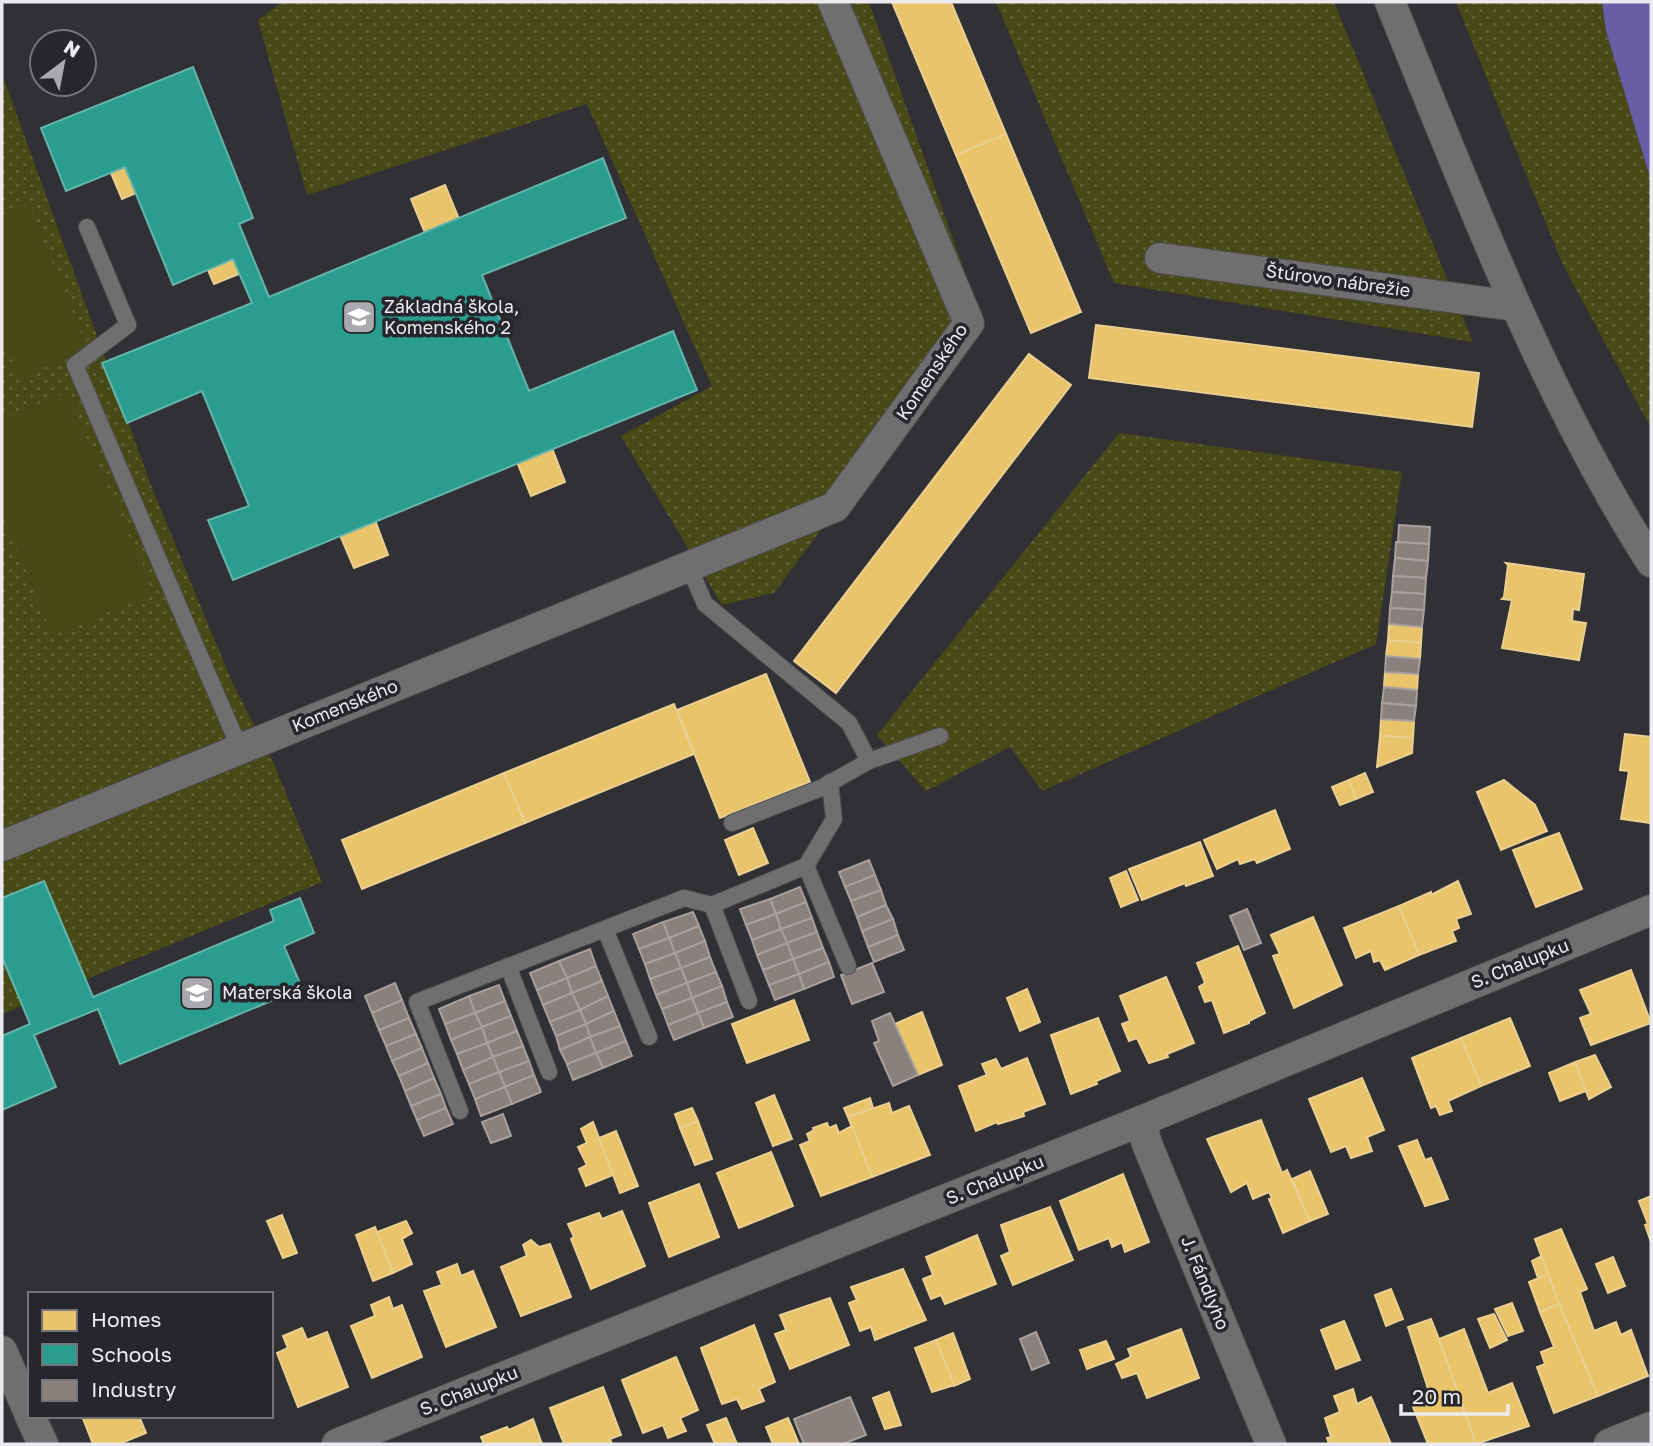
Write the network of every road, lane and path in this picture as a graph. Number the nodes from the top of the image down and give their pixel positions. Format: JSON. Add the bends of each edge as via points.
{"nodes":[{"id":1,"x":833,"y":2,"type":"edge"},
{"id":2,"x":1390,"y":2,"type":"edge"},
{"id":3,"x":86,"y":227,"type":"dead end"},
{"id":4,"x":1160,"y":258,"type":"dead end"},
{"id":5,"x":1515,"y":306,"type":"junction"},
{"id":6,"x":1651,"y":562,"type":"edge"},
{"id":7,"x":689,"y":567,"type":"junction"},
{"id":8,"x":940,"y":736,"type":"dead end"},
{"id":9,"x":240,"y":749,"type":"junction"},
{"id":10,"x":869,"y":761,"type":"junction"},
{"id":11,"x":830,"y":782,"type":"junction"},
{"id":12,"x":732,"y":823,"type":"dead end"},
{"id":13,"x":2,"y":846,"type":"edge"},
{"id":14,"x":806,"y":866,"type":"junction"},
{"id":15,"x":712,"y":905,"type":"junction"},
{"id":16,"x":1651,"y":910,"type":"edge"},
{"id":17,"x":605,"y":929,"type":"junction"},
{"id":18,"x":508,"y":966,"type":"junction"},
{"id":19,"x":848,"y":966,"type":"dead end"},
{"id":20,"x":749,"y":1001,"type":"dead end"},
{"id":21,"x":649,"y":1037,"type":"dead end"},
{"id":22,"x":549,"y":1072,"type":"dead end"},
{"id":23,"x":460,"y":1111,"type":"dead end"},
{"id":24,"x":1141,"y":1121,"type":"junction"},
{"id":25,"x":2,"y":1351,"type":"edge"},
{"id":26,"x":28,"y":1411,"type":"edge"},
{"id":27,"x":31,"y":1418,"type":"edge"},
{"id":28,"x":1651,"y":1427,"type":"edge"},
{"id":29,"x":43,"y":1444,"type":"edge"},
{"id":30,"x":337,"y":1444,"type":"edge"},
{"id":31,"x":1271,"y":1444,"type":"edge"},
{"id":32,"x":1609,"y":1444,"type":"edge"}],
"edges":[{"from":1,"to":7,"type":"street","name":"Komenského","via":[[969,323],[835,507]]},
{"from":2,"to":5,"type":"street"},
{"from":3,"to":9,"type":"lane","via":[[128,325],[75,365]]},
{"from":4,"to":5,"type":"street","name":"Štúrovo nábrežie"},
{"from":5,"to":6,"type":"street","via":[[1616,506]]},
{"from":7,"to":9,"type":"street","name":"Komenského"},
{"from":7,"to":10,"type":"lane","via":[[705,604],[849,723]]},
{"from":8,"to":10,"type":"lane"},
{"from":9,"to":13,"type":"street","name":"Komenského"},
{"from":10,"to":11,"type":"lane"},
{"from":11,"to":12,"type":"lane"},
{"from":11,"to":14,"type":"lane","via":[[834,818]]},
{"from":14,"to":15,"type":"lane"},
{"from":14,"to":19,"type":"lane"},
{"from":15,"to":17,"type":"lane","via":[[684,898]]},
{"from":15,"to":20,"type":"lane"},
{"from":16,"to":24,"type":"street","name":"S. Chalupku"},
{"from":17,"to":18,"type":"lane"},
{"from":17,"to":21,"type":"lane"},
{"from":18,"to":22,"type":"lane"},
{"from":18,"to":23,"type":"lane","via":[[417,1002]]},
{"from":24,"to":30,"type":"street","name":"S. Chalupku"},
{"from":24,"to":31,"type":"street","name":"J. Fándlyho"},
{"from":25,"to":26,"type":"street"},
{"from":27,"to":29,"type":"street"},
{"from":28,"to":32,"type":"street"}]}
